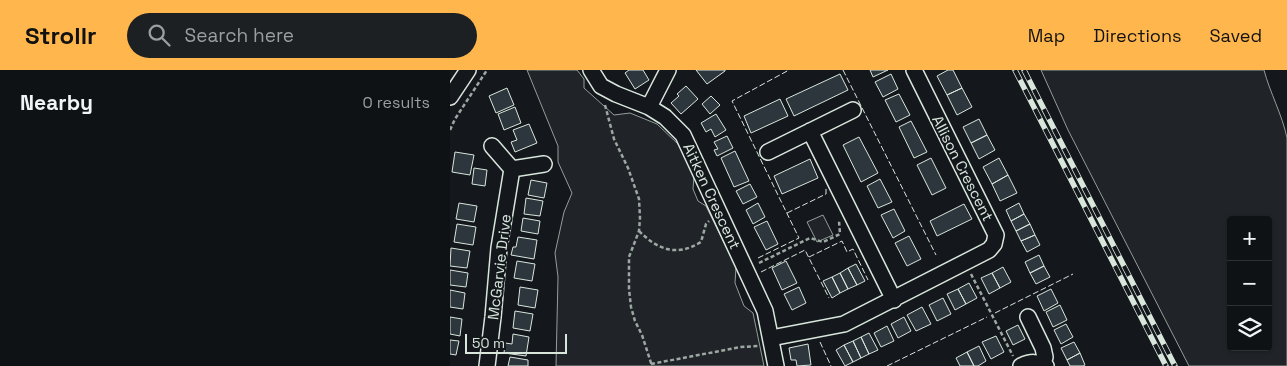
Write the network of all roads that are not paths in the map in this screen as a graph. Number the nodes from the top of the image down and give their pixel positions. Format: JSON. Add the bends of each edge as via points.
{"nodes":[{"id":1,"x":468,"y":70,"type":"edge"},
{"id":2,"x":591,"y":70,"type":"edge"},
{"id":3,"x":668,"y":70,"type":"edge"},
{"id":4,"x":914,"y":70,"type":"edge"},
{"id":5,"x":450,"y":97,"type":"edge"},
{"id":6,"x":649,"y":107,"type":"junction"},
{"id":7,"x":853,"y":110,"type":"dead end"},
{"id":8,"x":810,"y":131,"type":"junction"},
{"id":9,"x":492,"y":146,"type":"dead end"},
{"id":10,"x":768,"y":152,"type":"dead end"},
{"id":11,"x":544,"y":164,"type":"dead end"},
{"id":12,"x":512,"y":169,"type":"junction"},
{"id":13,"x":894,"y":300,"type":"junction"},
{"id":14,"x":1028,"y":317,"type":"dead end"},
{"id":15,"x":772,"y":342,"type":"junction"},
{"id":16,"x":1018,"y":362,"type":"edge"},
{"id":17,"x":1045,"y":365,"type":"edge"},
{"id":18,"x":487,"y":366,"type":"edge"},
{"id":19,"x":776,"y":366,"type":"edge"}],
"edges":[{"from":1,"to":5,"type":"street"},
{"from":2,"to":6,"type":"street","name":"Aitken Crescent","via":[[601,86]]},
{"from":3,"to":6,"type":"street"},
{"from":4,"to":13,"type":"street","name":"Allison Crescent","via":[[996,235],[989,250]]},
{"from":6,"to":15,"type":"street","name":"Aitken Crescent","via":[[683,135],[765,311]]},
{"from":7,"to":8,"type":"street"},
{"from":8,"to":10,"type":"street"},
{"from":8,"to":13,"type":"street"},
{"from":9,"to":12,"type":"street"},
{"from":11,"to":12,"type":"street"},
{"from":12,"to":18,"type":"street","name":"McGarvie Drive","via":[[499,248]]},
{"from":13,"to":15,"type":"street","name":"Allison Crescent","via":[[844,324]]},
{"from":14,"to":17,"type":"street","via":[[1043,348]]},
{"from":15,"to":19,"type":"street","name":"Aitken Crescent"},
{"from":16,"to":17,"type":"street"}]}
